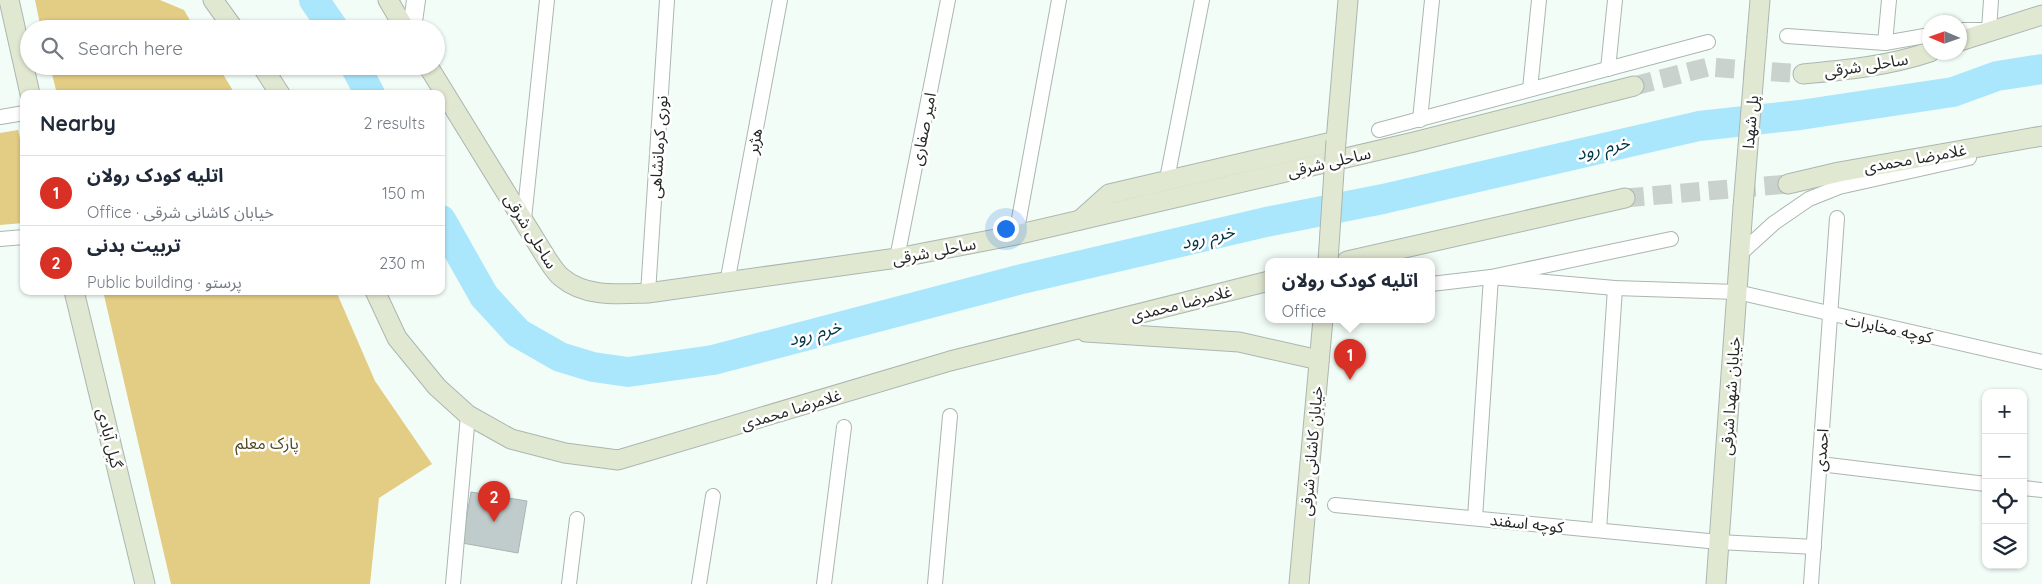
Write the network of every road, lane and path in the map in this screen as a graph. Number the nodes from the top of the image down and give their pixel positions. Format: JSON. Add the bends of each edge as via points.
{"nodes":[{"id":1,"x":9,"y":0,"type":"edge"},
{"id":2,"x":213,"y":0,"type":"edge"},
{"id":3,"x":388,"y":0,"type":"edge"},
{"id":4,"x":416,"y":0,"type":"edge"},
{"id":5,"x":548,"y":0,"type":"edge"},
{"id":6,"x":667,"y":0,"type":"edge"},
{"id":7,"x":780,"y":0,"type":"edge"},
{"id":8,"x":948,"y":0,"type":"edge"},
{"id":9,"x":1059,"y":0,"type":"edge"},
{"id":10,"x":1202,"y":0,"type":"edge"},
{"id":11,"x":1348,"y":0,"type":"edge"},
{"id":12,"x":1432,"y":0,"type":"edge"},
{"id":13,"x":1539,"y":0,"type":"edge"},
{"id":14,"x":1615,"y":0,"type":"edge"},
{"id":15,"x":1760,"y":0,"type":"edge"},
{"id":16,"x":1889,"y":0,"type":"edge"},
{"id":17,"x":1991,"y":0,"type":"edge"},
{"id":18,"x":2042,"y":15,"type":"edge"},
{"id":19,"x":227,"y":20,"type":"edge"},
{"id":20,"x":400,"y":20,"type":"edge"},
{"id":21,"x":413,"y":20,"type":"edge"},
{"id":22,"x":1967,"y":30,"type":"edge"},
{"id":23,"x":1989,"y":30,"type":"junction"},
{"id":24,"x":1787,"y":36,"type":"dead end"},
{"id":25,"x":1922,"y":36,"type":"edge"},
{"id":26,"x":1967,"y":38,"type":"edge"},
{"id":27,"x":1708,"y":42,"type":"dead end"},
{"id":28,"x":1885,"y":43,"type":"junction"},
{"id":29,"x":20,"y":49,"type":"edge"},
{"id":30,"x":1922,"y":55,"type":"edge"},
{"id":31,"x":1608,"y":69,"type":"junction"},
{"id":32,"x":1803,"y":74,"type":"tunnel mouth"},
{"id":33,"x":26,"y":75,"type":"edge"},
{"id":34,"x":268,"y":75,"type":"edge"},
{"id":35,"x":434,"y":75,"type":"edge"},
{"id":36,"x":1634,"y":86,"type":"tunnel mouth"},
{"id":37,"x":1530,"y":89,"type":"junction"},
{"id":38,"x":29,"y":90,"type":"edge"},
{"id":39,"x":277,"y":90,"type":"edge"},
{"id":40,"x":443,"y":90,"type":"edge"},
{"id":41,"x":445,"y":93,"type":"edge"},
{"id":42,"x":20,"y":114,"type":"edge"},
{"id":43,"x":0,"y":117,"type":"edge"},
{"id":44,"x":1420,"y":120,"type":"junction"},
{"id":45,"x":1379,"y":130,"type":"dead end"},
{"id":46,"x":2037,"y":136,"type":"edge"},
{"id":47,"x":1336,"y":141,"type":"junction"},
{"id":48,"x":1167,"y":179,"type":"junction"},
{"id":49,"x":1788,"y":184,"type":"tunnel mouth"},
{"id":50,"x":1625,"y":198,"type":"tunnel mouth"},
{"id":51,"x":1743,"y":207,"type":"joint"},
{"id":52,"x":1837,"y":218,"type":"dead end"},
{"id":53,"x":524,"y":219,"type":"junction"},
{"id":54,"x":1078,"y":221,"type":"junction"},
{"id":55,"x":1016,"y":235,"type":"junction"},
{"id":56,"x":20,"y":237,"type":"edge"},
{"id":57,"x":0,"y":239,"type":"edge"},
{"id":58,"x":1671,"y":239,"type":"dead end"},
{"id":59,"x":1740,"y":254,"type":"junction"},
{"id":60,"x":897,"y":258,"type":"junction"},
{"id":61,"x":1328,"y":258,"type":"edge"},
{"id":62,"x":1360,"y":258,"type":"edge"},
{"id":63,"x":1491,"y":277,"type":"junction"},
{"id":64,"x":1265,"y":282,"type":"edge"},
{"id":65,"x":727,"y":283,"type":"junction"},
{"id":66,"x":1435,"y":284,"type":"edge"},
{"id":67,"x":1615,"y":288,"type":"junction"},
{"id":68,"x":1737,"y":292,"type":"junction"},
{"id":69,"x":648,"y":293,"type":"junction"},
{"id":70,"x":75,"y":295,"type":"edge"},
{"id":71,"x":378,"y":295,"type":"edge"},
{"id":72,"x":1831,"y":315,"type":"junction"},
{"id":73,"x":1323,"y":323,"type":"edge"},
{"id":74,"x":1070,"y":331,"type":"junction"},
{"id":75,"x":1319,"y":360,"type":"junction"},
{"id":76,"x":2042,"y":362,"type":"edge"},
{"id":77,"x":468,"y":415,"type":"junction"},
{"id":78,"x":950,"y":416,"type":"dead end"},
{"id":79,"x":844,"y":427,"type":"dead end"},
{"id":80,"x":1820,"y":464,"type":"junction"},
{"id":81,"x":1982,"y":484,"type":"edge"},
{"id":82,"x":2027,"y":488,"type":"edge"},
{"id":83,"x":2042,"y":490,"type":"edge"},
{"id":84,"x":713,"y":496,"type":"dead end"},
{"id":85,"x":1335,"y":505,"type":"dead end"},
{"id":86,"x":1475,"y":518,"type":"junction"},
{"id":87,"x":577,"y":519,"type":"dead end"},
{"id":88,"x":1599,"y":530,"type":"junction"},
{"id":89,"x":1719,"y":542,"type":"junction"},
{"id":90,"x":1814,"y":547,"type":"junction"},
{"id":91,"x":145,"y":584,"type":"edge"},
{"id":92,"x":453,"y":584,"type":"edge"},
{"id":93,"x":569,"y":584,"type":"edge"},
{"id":94,"x":700,"y":584,"type":"edge"},
{"id":95,"x":824,"y":584,"type":"edge"},
{"id":96,"x":935,"y":584,"type":"edge"},
{"id":97,"x":1299,"y":584,"type":"edge"},
{"id":98,"x":1716,"y":584,"type":"edge"},
{"id":99,"x":1811,"y":584,"type":"edge"}],
"edges":[{"from":1,"to":29,"type":"main road"},
{"from":2,"to":19,"type":"main road"},
{"from":3,"to":20,"type":"main road"},
{"from":4,"to":21,"type":"street"},
{"from":5,"to":53,"type":"street"},
{"from":6,"to":69,"type":"street","name":"نوری کرمانشاهی"},
{"from":7,"to":65,"type":"street","name":"هژبر"},
{"from":8,"to":60,"type":"street","name":"امیر صفاری"},
{"from":9,"to":55,"type":"street"},
{"from":10,"to":48,"type":"street"},
{"from":11,"to":47,"type":"main road"},
{"from":12,"to":44,"type":"street"},
{"from":13,"to":37,"type":"street"},
{"from":14,"to":31,"type":"street"},
{"from":15,"to":51,"type":"main road","name":"پل شهدا","bridge":true},
{"from":16,"to":28,"type":"street"},
{"from":17,"to":23,"type":"street"},
{"from":18,"to":23,"type":"main road"},
{"from":22,"to":23,"type":"street"},
{"from":23,"to":26,"type":"main road"},
{"from":24,"to":28,"type":"street"},
{"from":25,"to":28,"type":"street"},
{"from":27,"to":31,"type":"street"},
{"from":30,"to":32,"type":"main road","name":"ساحلی شرقی","via":[[1860,69]]},
{"from":31,"to":37,"type":"street"},
{"from":33,"to":38,"type":"main road"},
{"from":34,"to":39,"type":"main road"},
{"from":35,"to":40,"type":"main road","name":"ساحلی شرقی"},
{"from":36,"to":54,"type":"main road","name":"ساحلی شرقی","via":[[1414,142]]},
{"from":37,"to":44,"type":"street"},
{"from":41,"to":53,"type":"main road","name":"ساحلی شرقی"},
{"from":42,"to":43,"type":"street"},
{"from":44,"to":45,"type":"street"},
{"from":46,"to":49,"type":"main road","name":"غلامرضا محمدی"},
{"from":46,"to":59,"type":"street","via":[[1982,155],[1839,187],[1809,200],[1774,223]]},
{"from":47,"to":48,"type":"main road"},
{"from":47,"to":61,"type":"main road","bridge":true},
{"from":48,"to":54,"type":"main road","via":[[1109,194]]},
{"from":50,"to":62,"type":"main road"},
{"from":51,"to":59,"type":"main road","name":"خیابان شهدا شرقی"},
{"from":52,"to":72,"type":"street","name":"احمدی"},
{"from":53,"to":69,"type":"main road","name":"ساحلی شرقی","via":[[561,277],[583,290],[610,294]]},
{"from":54,"to":55,"type":"main road","name":"ساحلی شرقی"},
{"from":55,"to":60,"type":"main road","name":"ساحلی شرقی"},
{"from":56,"to":57,"type":"street"},
{"from":58,"to":63,"type":"street"},
{"from":59,"to":68,"type":"main road","name":"خیابان شهدا شرقی"},
{"from":60,"to":65,"type":"main road","name":"ساحلی شرقی"},
{"from":63,"to":66,"type":"street"},
{"from":63,"to":67,"type":"street","name":"کوچه مخابرات"},
{"from":63,"to":86,"type":"street"},
{"from":64,"to":74,"type":"main road","name":"غلامرضا محمدی"},
{"from":65,"to":69,"type":"main road","name":"ساحلی شرقی"},
{"from":67,"to":68,"type":"street","name":"کوچه مخابرات"},
{"from":67,"to":88,"type":"street"},
{"from":68,"to":72,"type":"street","name":"کوچه مخابرات"},
{"from":68,"to":89,"type":"main road","name":"خیابان شهدا شرقی"},
{"from":70,"to":91,"type":"main road","name":"گیل آبادی"},
{"from":71,"to":77,"type":"main road","name":"غلامرضا محمدی","via":[[397,338],[436,387]]},
{"from":72,"to":76,"type":"street","name":"کوچه مخابرات"},
{"from":72,"to":80,"type":"street","name":"احمدی"},
{"from":73,"to":75,"type":"main road","name":"خیابان کاشانی شرقی"},
{"from":74,"to":75,"type":"main road","via":[[1240,342]]},
{"from":74,"to":77,"type":"main road","name":"غلامرضا محمدی","via":[[950,361],[618,460],[565,453],[511,438]]},
{"from":75,"to":97,"type":"main road","name":"خیابان کاشانی شرقی"},
{"from":77,"to":92,"type":"street"},
{"from":78,"to":96,"type":"street"},
{"from":79,"to":95,"type":"street"},
{"from":80,"to":81,"type":"street"},
{"from":80,"to":90,"type":"street","name":"احمدی"},
{"from":82,"to":83,"type":"street"},
{"from":84,"to":94,"type":"street"},
{"from":85,"to":86,"type":"street","name":"کوچه اسفند"},
{"from":86,"to":88,"type":"street","name":"کوچه اسفند"},
{"from":87,"to":93,"type":"street"},
{"from":88,"to":89,"type":"street","name":"کوچه اسفند"},
{"from":89,"to":90,"type":"street","name":"کوچه اسفند"},
{"from":89,"to":98,"type":"main road","name":"خیابان شهدا شرقی"},
{"from":90,"to":99,"type":"street","name":"احمدی"}]}
